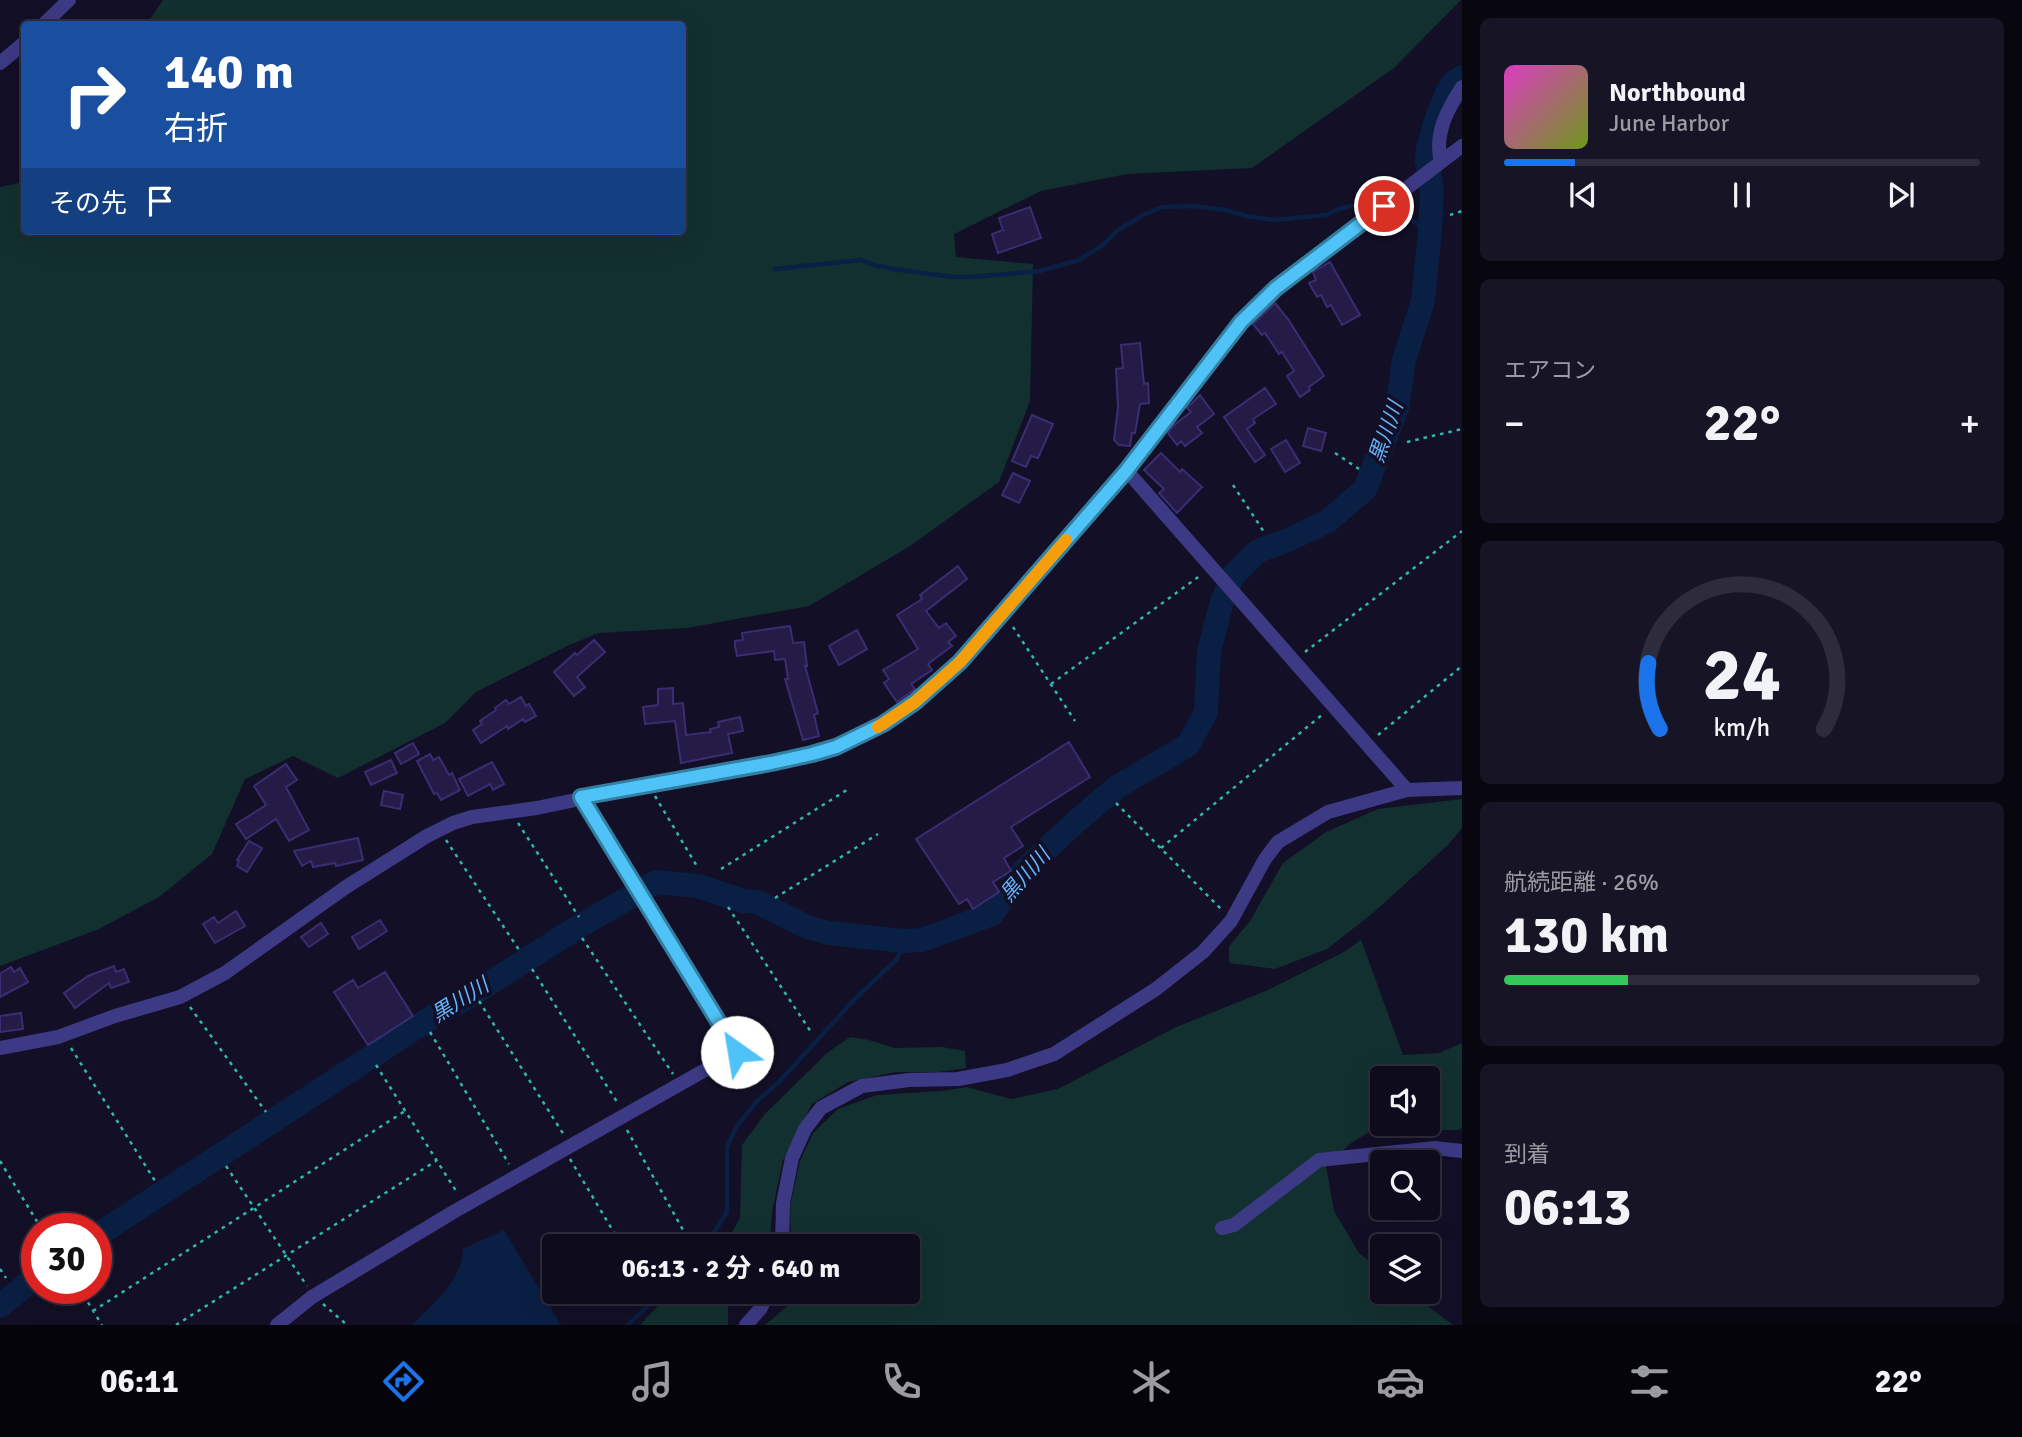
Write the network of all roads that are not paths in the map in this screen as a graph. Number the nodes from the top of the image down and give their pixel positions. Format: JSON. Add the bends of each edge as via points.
{"nodes":[{"id":1,"x":69,"y":0,"type":"edge"},
{"id":2,"x":47,"y":21,"type":"edge"},
{"id":3,"x":21,"y":45,"type":"edge"},
{"id":4,"x":0,"y":62,"type":"edge"},
{"id":5,"x":1462,"y":87,"type":"edge"},
{"id":6,"x":1462,"y":146,"type":"edge"},
{"id":7,"x":1441,"y":162,"type":"junction"},
{"id":8,"x":1126,"y":471,"type":"junction"},
{"id":9,"x":1462,"y":788,"type":"edge"},
{"id":10,"x":1407,"y":790,"type":"junction"},
{"id":11,"x":581,"y":797,"type":"junction"},
{"id":12,"x":0,"y":1048,"type":"edge"},
{"id":13,"x":1462,"y":1151,"type":"edge"},
{"id":14,"x":1222,"y":1228,"type":"dead end"},
{"id":15,"x":782,"y":1234,"type":"edge"},
{"id":16,"x":763,"y":1304,"type":"edge"},
{"id":17,"x":277,"y":1325,"type":"edge"},
{"id":18,"x":746,"y":1325,"type":"edge"}],
"edges":[{"from":1,"to":2,"type":"street"},
{"from":3,"to":4,"type":"street"},
{"from":5,"to":7,"type":"street","via":[[1448,108],[1438,138]]},
{"from":6,"to":7,"type":"street"},
{"from":7,"to":8,"type":"street","via":[[1276,288],[1241,322]]},
{"from":8,"to":10,"type":"street"},
{"from":8,"to":11,"type":"street","via":[[960,662],[883,724],[836,747],[798,757]]},
{"from":9,"to":10,"type":"street"},
{"from":10,"to":15,"type":"street","via":[[1328,812],[1278,842],[1231,921],[1203,952],[1156,989],[1054,1054],[1007,1070],[958,1079],[862,1086],[821,1108],[792,1158]]},
{"from":11,"to":12,"type":"street","via":[[453,823],[357,879],[225,972],[180,997],[58,1037]]},
{"from":11,"to":17,"type":"street","via":[[737,1052],[395,1247],[312,1297]]},
{"from":13,"to":14,"type":"street","via":[[1435,1148],[1319,1160],[1234,1225]]},
{"from":16,"to":18,"type":"street"}]}
